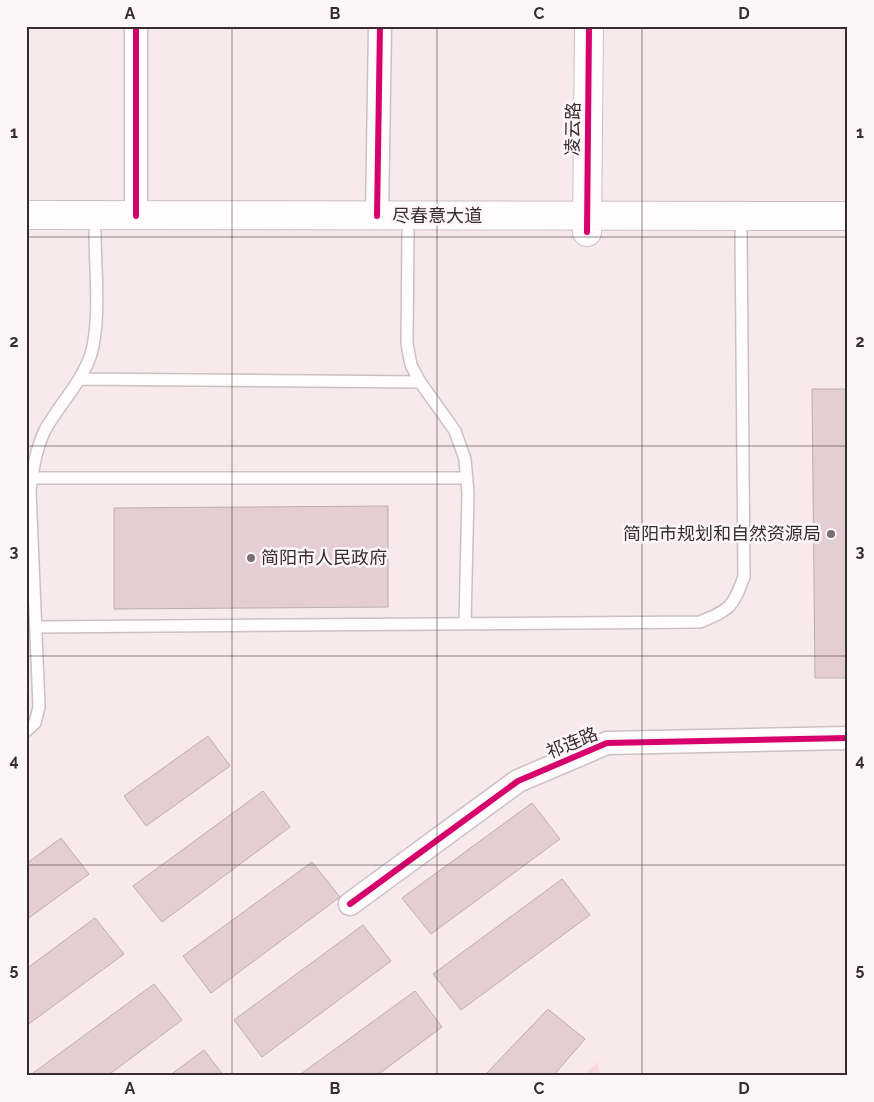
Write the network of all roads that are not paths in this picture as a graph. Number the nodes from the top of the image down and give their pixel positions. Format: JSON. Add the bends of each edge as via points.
{"nodes":[{"id":1,"x":136,"y":26,"type":"edge"},
{"id":2,"x":380,"y":26,"type":"edge"},
{"id":3,"x":589,"y":26,"type":"edge"},
{"id":4,"x":26,"y":214,"type":"edge"},
{"id":5,"x":136,"y":216,"type":"junction"},
{"id":6,"x":377,"y":216,"type":"junction"},
{"id":7,"x":848,"y":216,"type":"edge"},
{"id":8,"x":587,"y":224,"type":"junction"},
{"id":9,"x":26,"y":231,"type":"edge"},
{"id":10,"x":95,"y":232,"type":"junction"},
{"id":11,"x":408,"y":232,"type":"junction"},
{"id":12,"x":741,"y":232,"type":"junction"},
{"id":13,"x":848,"y":232,"type":"edge"},
{"id":14,"x":79,"y":379,"type":"junction"},
{"id":15,"x":420,"y":382,"type":"junction"},
{"id":16,"x":32,"y":478,"type":"junction"},
{"id":17,"x":466,"y":478,"type":"junction"},
{"id":18,"x":465,"y":624,"type":"junction"},
{"id":19,"x":36,"y":626,"type":"junction"},
{"id":20,"x":26,"y":731,"type":"edge"},
{"id":21,"x":848,"y":738,"type":"edge"},
{"id":22,"x":350,"y":904,"type":"dead end"}],
"edges":[{"from":1,"to":5,"type":"street"},
{"from":2,"to":6,"type":"street"},
{"from":3,"to":8,"type":"main road","name":"凌云路"},
{"from":4,"to":5,"type":"main road","name":"尽春意大道"},
{"from":5,"to":6,"type":"main road","name":"尽春意大道"},
{"from":6,"to":8,"type":"main road","name":"尽春意大道"},
{"from":7,"to":8,"type":"main road","name":"尽春意大道"},
{"from":8,"to":11,"type":"main road","name":"尽春意大道"},
{"from":8,"to":12,"type":"main road","name":"尽春意大道"},
{"from":9,"to":10,"type":"main road","name":"尽春意大道"},
{"from":10,"to":11,"type":"main road","name":"尽春意大道"},
{"from":10,"to":14,"type":"lane","via":[[96,332],[90,356]]},
{"from":11,"to":15,"type":"lane","via":[[407,344],[411,365]]},
{"from":12,"to":13,"type":"main road","name":"尽春意大道"},
{"from":12,"to":18,"type":"lane","via":[[744,577],[735,600],[723,612],[700,622]]},
{"from":14,"to":15,"type":"lane"},
{"from":14,"to":16,"type":"lane","via":[[45,431],[35,457]]},
{"from":15,"to":17,"type":"lane","via":[[455,430],[465,459]]},
{"from":16,"to":17,"type":"lane"},
{"from":16,"to":19,"type":"lane"},
{"from":17,"to":18,"type":"lane"},
{"from":18,"to":19,"type":"lane"},
{"from":19,"to":20,"type":"lane","via":[[39,707],[35,723]]},
{"from":21,"to":22,"type":"street","name":"祁连路","via":[[607,743],[518,781]]}]}
